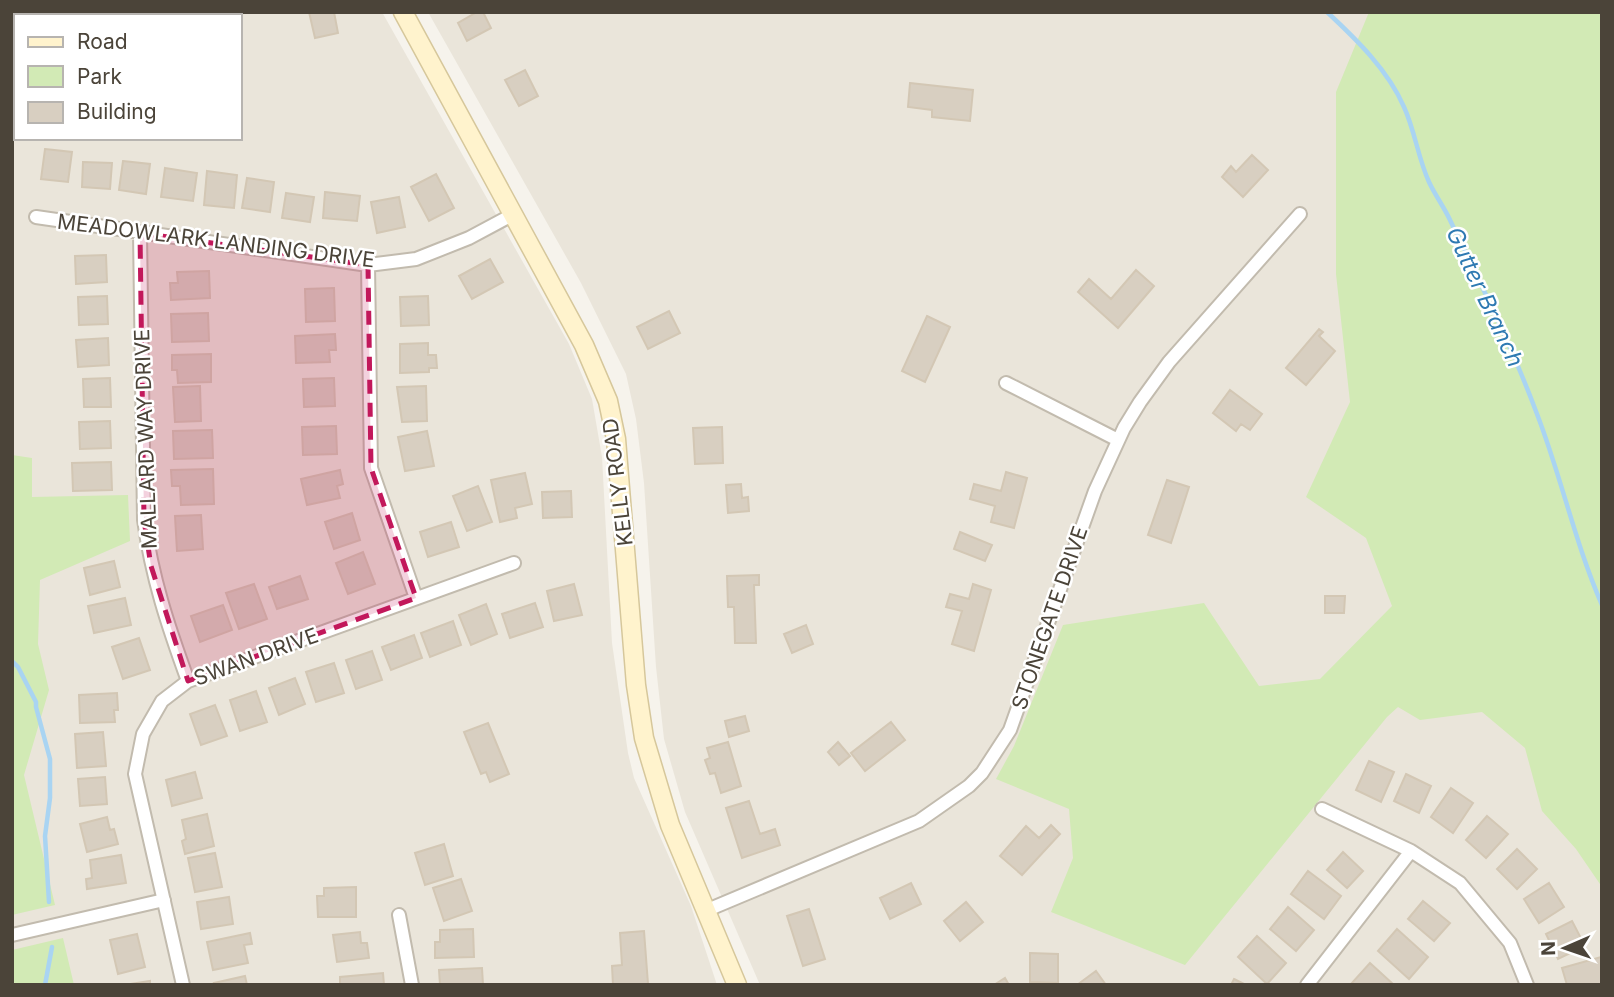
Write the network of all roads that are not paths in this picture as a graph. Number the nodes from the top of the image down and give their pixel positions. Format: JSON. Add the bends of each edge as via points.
{"nodes":[{"id":1,"x":402,"y":12,"type":"edge"},
{"id":2,"x":1300,"y":214,"type":"dead end"},
{"id":3,"x":512,"y":215,"type":"junction"},
{"id":4,"x":36,"y":217,"type":"dead end"},
{"id":5,"x":140,"y":233,"type":"junction"},
{"id":6,"x":368,"y":265,"type":"junction"},
{"id":7,"x":1006,"y":383,"type":"dead end"},
{"id":8,"x":1118,"y":440,"type":"junction"},
{"id":9,"x":514,"y":563,"type":"dead end"},
{"id":10,"x":416,"y":598,"type":"junction"},
{"id":11,"x":188,"y":681,"type":"junction"},
{"id":12,"x":1322,"y":809,"type":"dead end"},
{"id":13,"x":1410,"y":851,"type":"junction"},
{"id":14,"x":164,"y":900,"type":"junction"},
{"id":15,"x":705,"y":911,"type":"junction"},
{"id":16,"x":400,"y":915,"type":"dead end"},
{"id":17,"x":12,"y":935,"type":"edge"},
{"id":18,"x":183,"y":985,"type":"edge"},
{"id":19,"x":412,"y":985,"type":"edge"},
{"id":20,"x":737,"y":985,"type":"edge"},
{"id":21,"x":1307,"y":985,"type":"edge"},
{"id":22,"x":1527,"y":985,"type":"edge"}],
"edges":[{"from":1,"to":3,"type":"street","name":"KELLY ROAD"},
{"from":2,"to":8,"type":"street","name":"STONEGATE DRIVE","via":[[1170,362]]},
{"from":3,"to":6,"type":"street","name":"MEADOWLARK LANDING DRIVE","via":[[416,259]]},
{"from":3,"to":15,"type":"street","name":"KELLY ROAD","via":[[584,345],[608,401],[616,439],[644,738],[670,825]]},
{"from":4,"to":5,"type":"street","name":"MEADOWLARK LANDING DRIVE"},
{"from":5,"to":6,"type":"street","name":"MEADOWLARK LANDING DRIVE"},
{"from":5,"to":11,"type":"street","name":"MALLARD WAY DRIVE","via":[[144,520],[151,566]]},
{"from":6,"to":10,"type":"street","via":[[371,468]]},
{"from":7,"to":8,"type":"street"},
{"from":8,"to":15,"type":"street","name":"STONEGATE DRIVE","via":[[1095,491],[1010,730],[982,773],[919,821]]},
{"from":9,"to":10,"type":"street","name":"SWAN DRIVE"},
{"from":10,"to":11,"type":"street","name":"SWAN DRIVE"},
{"from":11,"to":14,"type":"street","name":"SWAN DRIVE","via":[[162,701],[143,734],[135,774]]},
{"from":12,"to":13,"type":"street"},
{"from":13,"to":21,"type":"street"},
{"from":13,"to":22,"type":"street","via":[[1460,883],[1510,943]]},
{"from":14,"to":17,"type":"street"},
{"from":14,"to":18,"type":"street","name":"SWAN DRIVE"},
{"from":15,"to":20,"type":"street","name":"KELLY ROAD"},
{"from":16,"to":19,"type":"street"}]}
